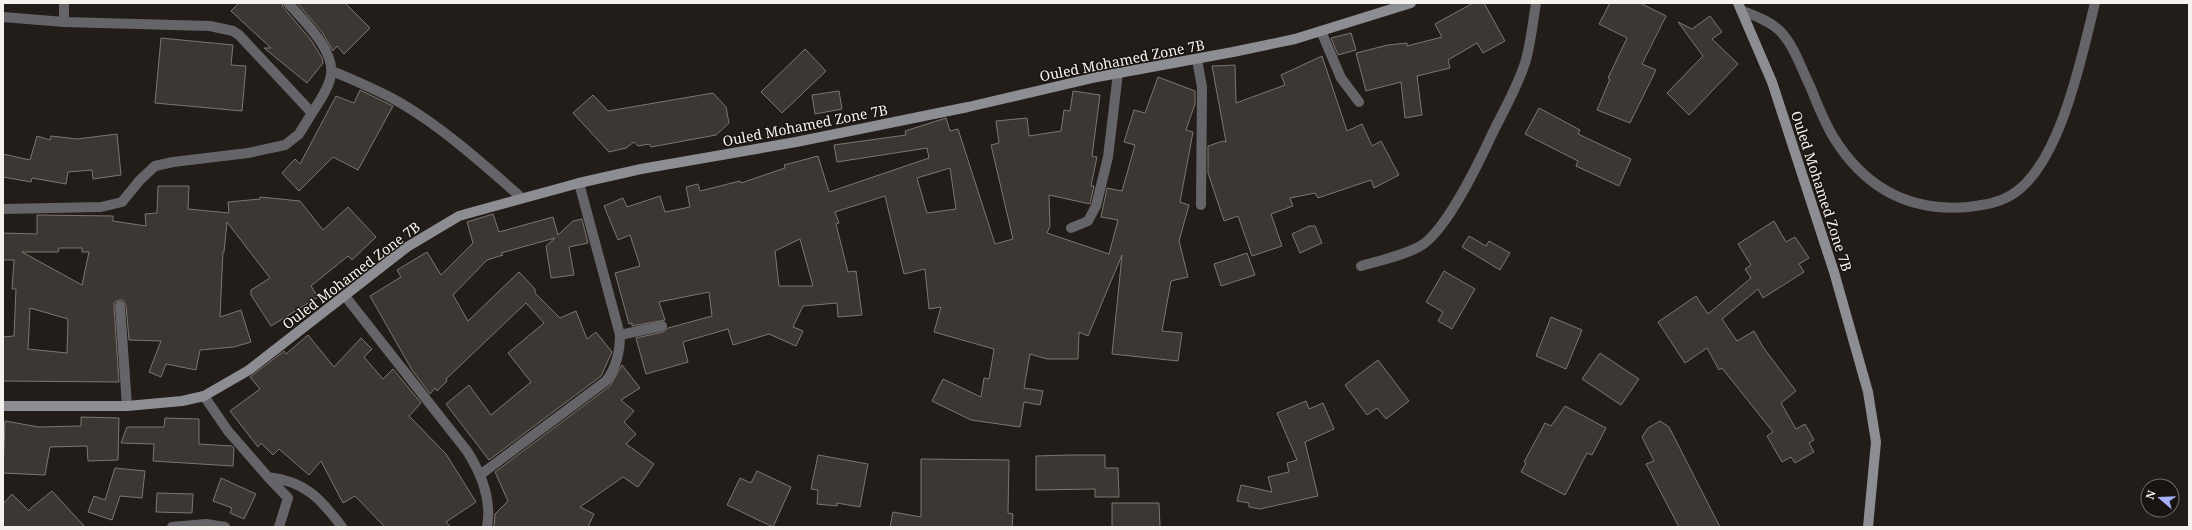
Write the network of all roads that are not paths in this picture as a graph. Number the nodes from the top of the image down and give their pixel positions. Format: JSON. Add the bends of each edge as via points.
{"nodes":[{"id":1,"x":64,"y":3,"type":"edge"},
{"id":2,"x":288,"y":3,"type":"edge"},
{"id":3,"x":1411,"y":3,"type":"edge"},
{"id":4,"x":1536,"y":3,"type":"edge"},
{"id":5,"x":2096,"y":3,"type":"edge"},
{"id":6,"x":1740,"y":7,"type":"edge"},
{"id":7,"x":3,"y":18,"type":"edge"},
{"id":8,"x":64,"y":22,"type":"junction"},
{"id":9,"x":1321,"y":31,"type":"junction"},
{"id":10,"x":1197,"y":59,"type":"junction"},
{"id":11,"x":332,"y":71,"type":"junction"},
{"id":12,"x":1118,"y":73,"type":"junction"},
{"id":13,"x":1359,"y":102,"type":"dead end"},
{"id":14,"x":312,"y":113,"type":"junction"},
{"id":15,"x":579,"y":183,"type":"junction"},
{"id":16,"x":522,"y":198,"type":"junction"},
{"id":17,"x":1201,"y":205,"type":"dead end"},
{"id":18,"x":3,"y":209,"type":"edge"},
{"id":19,"x":1071,"y":228,"type":"dead end"},
{"id":20,"x":1361,"y":266,"type":"dead end"},
{"id":21,"x":345,"y":296,"type":"junction"},
{"id":22,"x":120,"y":306,"type":"dead end"},
{"id":23,"x":662,"y":326,"type":"dead end"},
{"id":24,"x":620,"y":335,"type":"junction"},
{"id":25,"x":204,"y":396,"type":"junction"},
{"id":26,"x":3,"y":406,"type":"edge"},
{"id":27,"x":127,"y":406,"type":"junction"},
{"id":28,"x":480,"y":475,"type":"junction"},
{"id":29,"x":268,"y":477,"type":"junction"},
{"id":30,"x":172,"y":527,"type":"edge"},
{"id":31,"x":225,"y":527,"type":"edge"},
{"id":32,"x":279,"y":527,"type":"edge"},
{"id":33,"x":342,"y":527,"type":"edge"},
{"id":34,"x":487,"y":527,"type":"edge"},
{"id":35,"x":1868,"y":527,"type":"edge"}],
"edges":[{"from":1,"to":8,"type":"street"},
{"from":2,"to":11,"type":"street","via":[[324,48],[330,58]]},
{"from":3,"to":9,"type":"main road","name":"Ouled Mohamed Zone 7B"},
{"from":4,"to":20,"type":"street","via":[[1526,59],[1514,93],[1476,169],[1436,232],[1425,243]]},
{"from":5,"to":6,"type":"street","via":[[2069,104],[2048,152],[2031,177],[2015,193],[2000,201],[1950,208],[1926,206],[1895,197],[1856,169],[1833,137],[1793,50],[1780,30]]},
{"from":6,"to":35,"type":"main road","name":"Ouled Mohamed Zone 7B","via":[[1772,82],[1834,272],[1868,392],[1876,442]]},
{"from":7,"to":8,"type":"street"},
{"from":8,"to":14,"type":"street","via":[[210,26],[233,31]]},
{"from":9,"to":10,"type":"main road","name":"Ouled Mohamed Zone 7B"},
{"from":9,"to":13,"type":"street","via":[[1341,78]]},
{"from":10,"to":12,"type":"main road","name":"Ouled Mohamed Zone 7B"},
{"from":10,"to":17,"type":"street","via":[[1202,87]]},
{"from":11,"to":14,"type":"street","via":[[322,98]]},
{"from":11,"to":16,"type":"street","via":[[370,86],[404,105],[449,136]]},
{"from":12,"to":15,"type":"main road","name":"Ouled Mohamed Zone 7B","via":[[960,109]]},
{"from":12,"to":19,"type":"street","via":[[1108,156],[1096,206],[1088,221]]},
{"from":14,"to":18,"type":"street","via":[[299,134],[285,145],[155,166],[122,202],[115,205]]},
{"from":15,"to":16,"type":"main road","name":"Ouled Mohamed Zone 7B"},
{"from":15,"to":24,"type":"street"},
{"from":16,"to":21,"type":"main road","name":"Ouled Mohamed Zone 7B","via":[[459,216],[407,247]]},
{"from":21,"to":25,"type":"main road","name":"Ouled Mohamed Zone 7B","via":[[249,370]]},
{"from":21,"to":28,"type":"street","via":[[467,451]]},
{"from":22,"to":27,"type":"street"},
{"from":23,"to":24,"type":"street"},
{"from":24,"to":28,"type":"street","via":[[616,362],[606,381]]},
{"from":25,"to":27,"type":"main road","name":"Ouled Mohamed Zone 7B","via":[[182,401]]},
{"from":25,"to":29,"type":"street","via":[[228,431]]},
{"from":26,"to":27,"type":"main road","name":"Ouled Mohamed Zone 7B"},
{"from":28,"to":34,"type":"street","via":[[488,503]]},
{"from":29,"to":32,"type":"street","via":[[288,498]]},
{"from":29,"to":33,"type":"street","via":[[287,480],[310,491]]},
{"from":30,"to":31,"type":"street","via":[[206,524]]}]}
